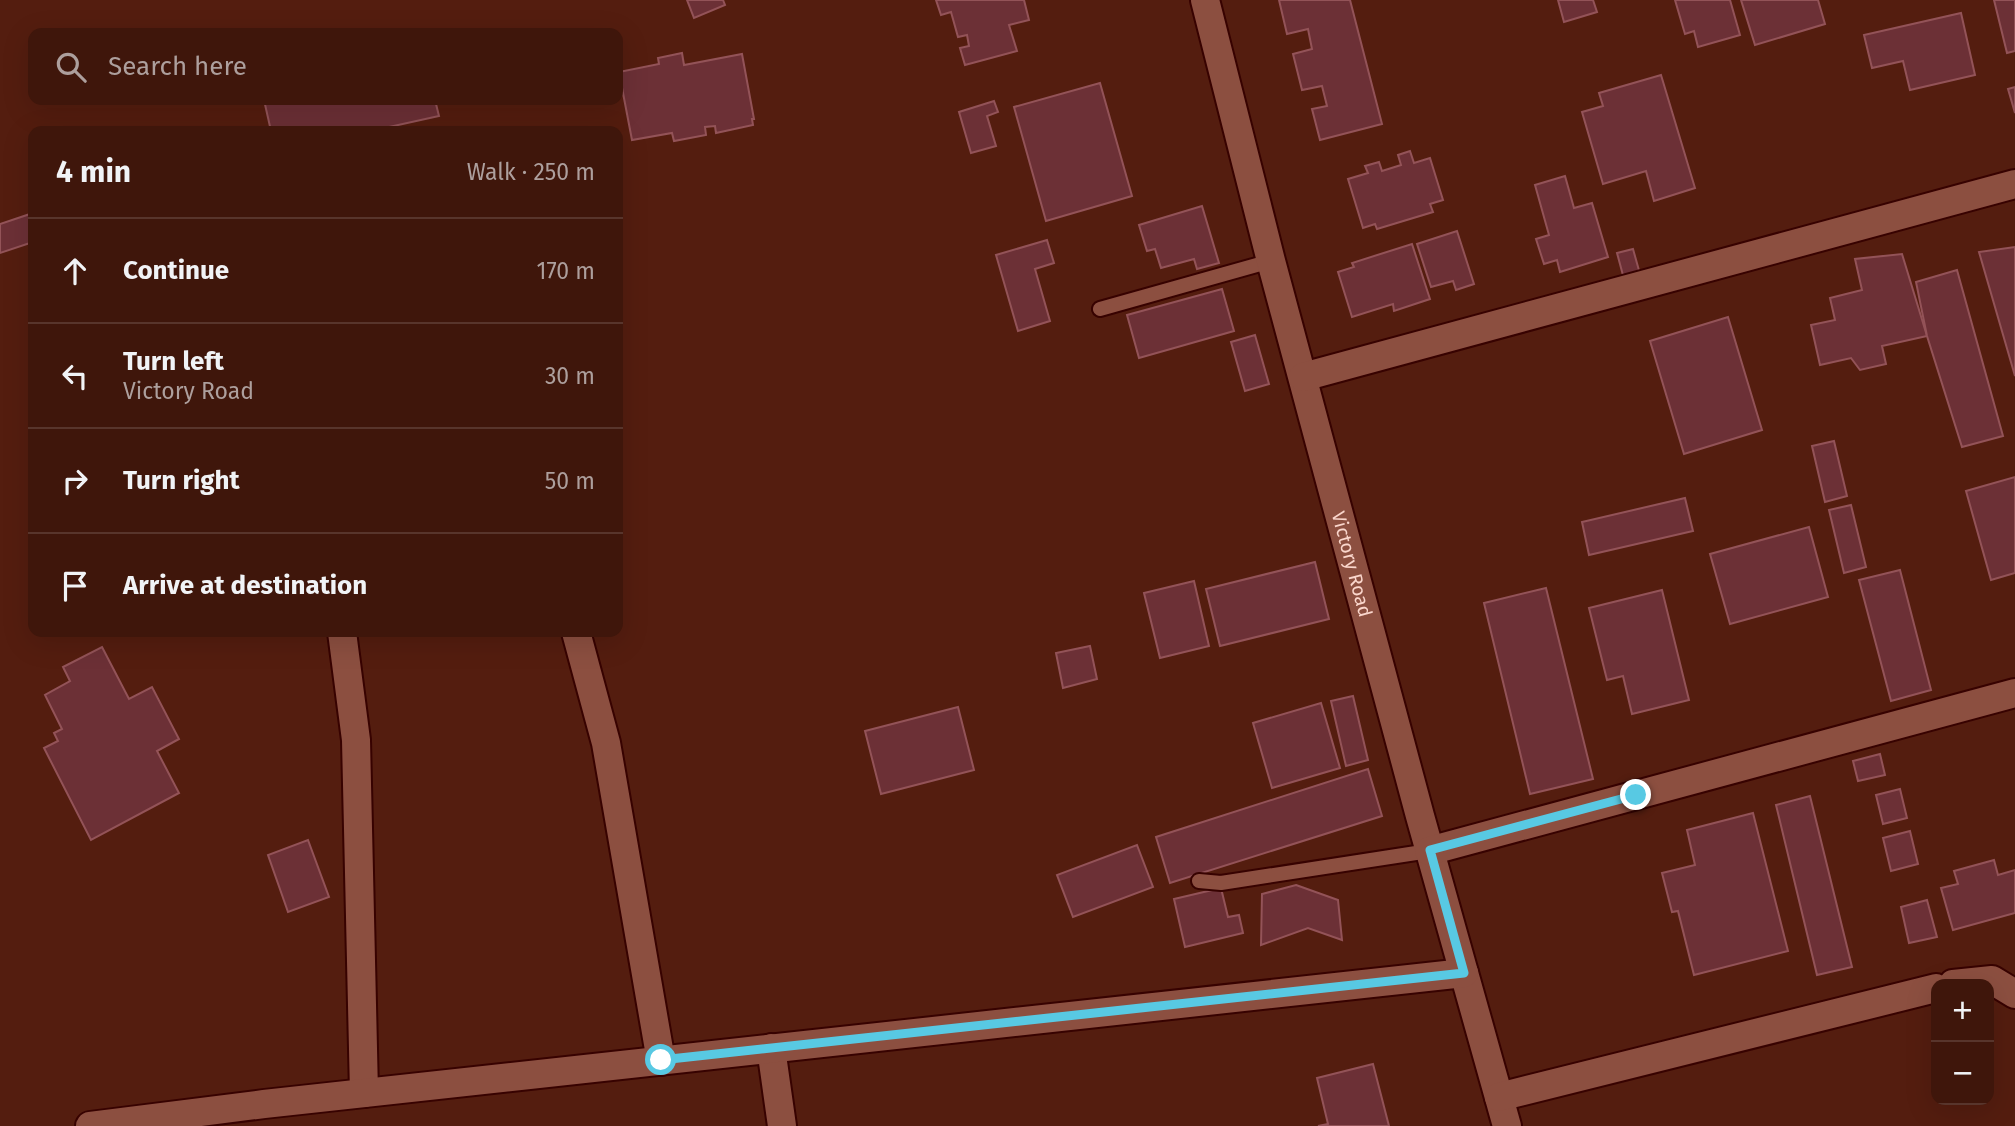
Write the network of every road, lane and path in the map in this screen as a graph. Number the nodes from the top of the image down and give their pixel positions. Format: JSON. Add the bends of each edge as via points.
{"nodes":[{"id":1,"x":1205,"y":0,"type":"edge"},
{"id":2,"x":2015,"y":184,"type":"edge"},
{"id":3,"x":1271,"y":261,"type":"junction"},
{"id":4,"x":1100,"y":309,"type":"dead end"},
{"id":5,"x":1303,"y":377,"type":"junction"},
{"id":6,"x":343,"y":637,"type":"edge"},
{"id":7,"x":577,"y":637,"type":"edge"},
{"id":8,"x":2015,"y":693,"type":"edge"},
{"id":9,"x":1430,"y":850,"type":"junction"},
{"id":10,"x":1199,"y":881,"type":"dead end"},
{"id":11,"x":1464,"y":973,"type":"junction"},
{"id":12,"x":1994,"y":982,"type":"edge"},
{"id":13,"x":1931,"y":989,"type":"edge"},
{"id":14,"x":2015,"y":995,"type":"edge"},
{"id":15,"x":771,"y":1048,"type":"junction"},
{"id":16,"x":661,"y":1060,"type":"junction"},
{"id":17,"x":364,"y":1093,"type":"junction"},
{"id":18,"x":1499,"y":1097,"type":"junction"},
{"id":19,"x":266,"y":1115,"type":"edge"},
{"id":20,"x":90,"y":1126,"type":"edge"},
{"id":21,"x":782,"y":1126,"type":"edge"},
{"id":22,"x":1507,"y":1126,"type":"edge"}],
"edges":[{"from":1,"to":3,"type":"street","name":"Victory Road"},
{"from":2,"to":5,"type":"street"},
{"from":3,"to":4,"type":"lane"},
{"from":3,"to":5,"type":"street","name":"Victory Road"},
{"from":5,"to":9,"type":"street","name":"Victory Road"},
{"from":6,"to":17,"type":"street","via":[[356,740]]},
{"from":7,"to":16,"type":"street","via":[[606,743]]},
{"from":8,"to":9,"type":"street"},
{"from":9,"to":10,"type":"lane","via":[[1221,883]]},
{"from":9,"to":11,"type":"street","name":"Victory Road"},
{"from":11,"to":15,"type":"street"},
{"from":11,"to":18,"type":"street","name":"Victory Road"},
{"from":12,"to":14,"type":"street"},
{"from":13,"to":18,"type":"street"},
{"from":15,"to":16,"type":"street"},
{"from":15,"to":21,"type":"street"},
{"from":16,"to":17,"type":"street"},
{"from":17,"to":19,"type":"street"},
{"from":18,"to":22,"type":"street","name":"Victory Road"},
{"from":19,"to":20,"type":"street"}]}
